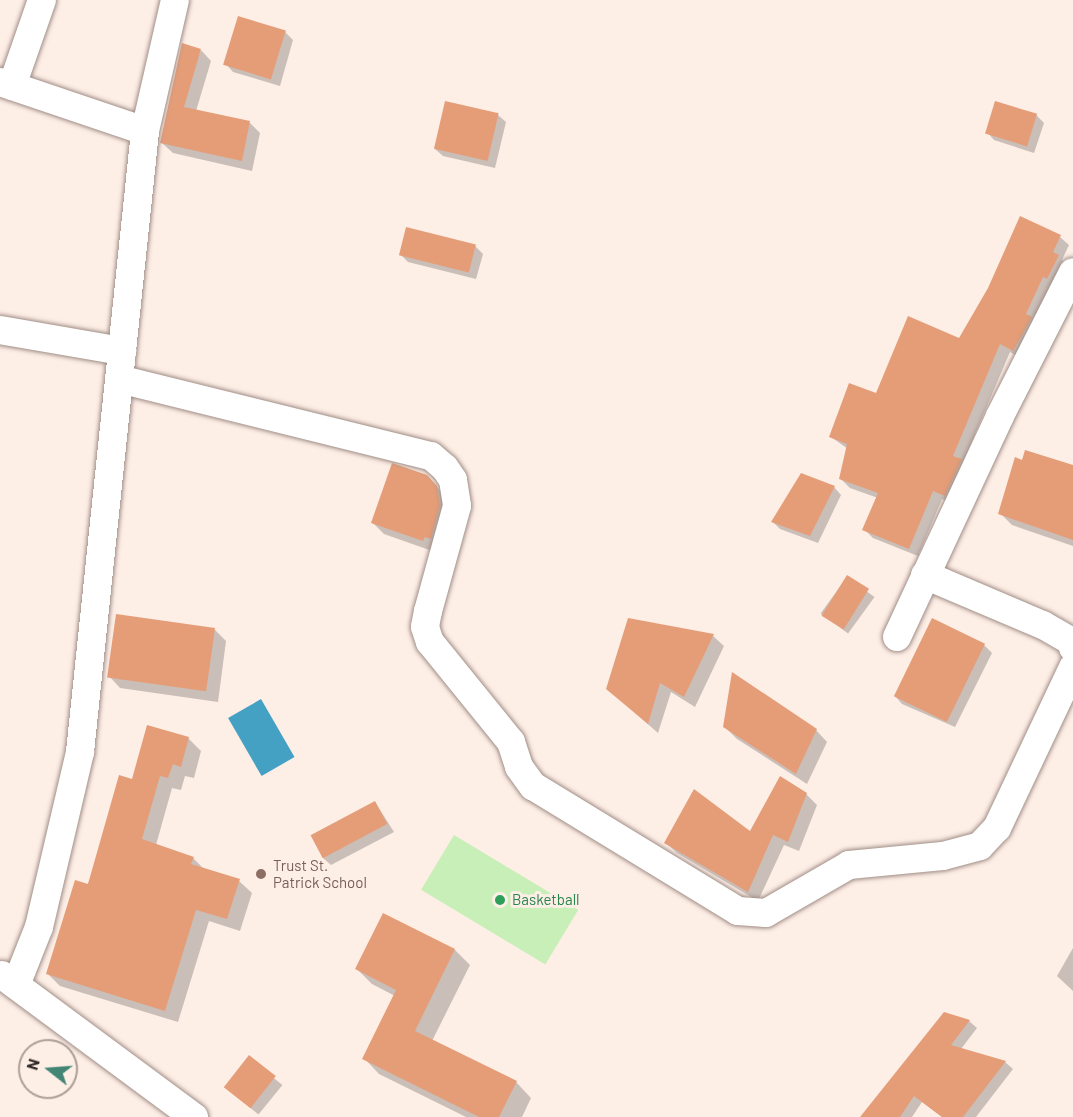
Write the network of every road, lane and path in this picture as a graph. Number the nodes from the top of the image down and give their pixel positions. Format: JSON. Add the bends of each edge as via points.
{"nodes":[{"id":1,"x":42,"y":0,"type":"edge"},
{"id":2,"x":175,"y":0,"type":"edge"},
{"id":3,"x":6,"y":84,"type":"edge"},
{"id":4,"x":145,"y":131,"type":"junction"},
{"id":5,"x":1073,"y":272,"type":"edge"},
{"id":6,"x":0,"y":330,"type":"edge"},
{"id":7,"x":122,"y":351,"type":"junction"},
{"id":8,"x":119,"y":379,"type":"junction"},
{"id":9,"x":925,"y":575,"type":"junction"},
{"id":10,"x":897,"y":637,"type":"dead end"},
{"id":11,"x":1073,"y":648,"type":"edge"},
{"id":12,"x":1073,"y":667,"type":"edge"},
{"id":13,"x":8,"y":980,"type":"edge"},
{"id":14,"x":194,"y":1117,"type":"edge"}],
"edges":[{"from":1,"to":3,"type":"street"},
{"from":2,"to":4,"type":"street"},
{"from":3,"to":4,"type":"street"},
{"from":4,"to":7,"type":"street"},
{"from":5,"to":9,"type":"street"},
{"from":6,"to":7,"type":"street"},
{"from":7,"to":8,"type":"street"},
{"from":8,"to":12,"type":"street","via":[[431,456],[445,468],[453,480],[457,506],[428,611],[425,627],[430,642],[511,742],[519,767],[533,786],[738,911],[765,913],[849,865],[943,856],[980,846],[997,828]]},
{"from":8,"to":13,"type":"street","via":[[80,752],[39,927]]},
{"from":9,"to":10,"type":"street"},
{"from":9,"to":11,"type":"street","via":[[1043,625],[1071,641]]},
{"from":13,"to":14,"type":"street"}]}
